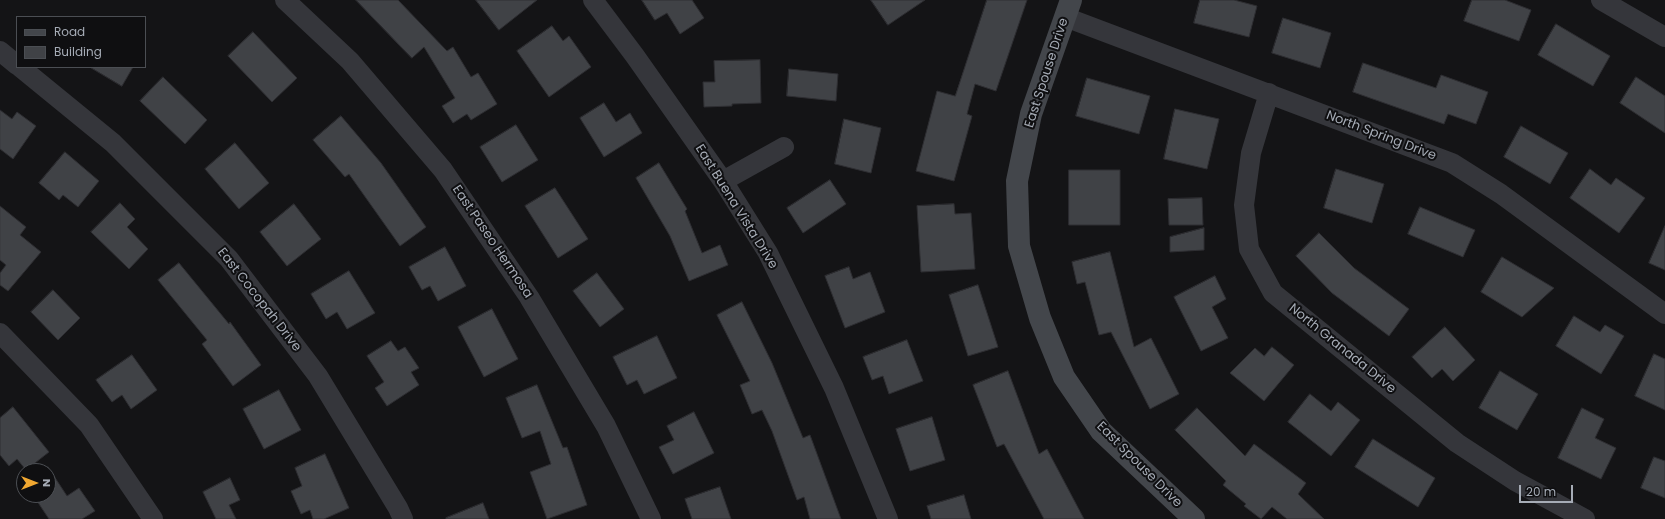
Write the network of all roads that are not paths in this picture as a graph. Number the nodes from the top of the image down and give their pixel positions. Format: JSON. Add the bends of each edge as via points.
{"nodes":[{"id":1,"x":285,"y":0,"type":"edge"},
{"id":2,"x":592,"y":0,"type":"edge"},
{"id":3,"x":1601,"y":0,"type":"edge"},
{"id":4,"x":1068,"y":9,"type":"edge"},
{"id":5,"x":1665,"y":36,"type":"edge"},
{"id":6,"x":0,"y":51,"type":"edge"},
{"id":7,"x":16,"y":64,"type":"edge"},
{"id":8,"x":21,"y":68,"type":"edge"},
{"id":9,"x":1269,"y":93,"type":"junction"},
{"id":10,"x":784,"y":147,"type":"dead end"},
{"id":11,"x":723,"y":181,"type":"junction"},
{"id":12,"x":1665,"y":314,"type":"edge"},
{"id":13,"x":0,"y":333,"type":"edge"},
{"id":14,"x":153,"y":519,"type":"edge"},
{"id":15,"x":403,"y":519,"type":"edge"},
{"id":16,"x":651,"y":519,"type":"edge"},
{"id":17,"x":888,"y":519,"type":"edge"},
{"id":18,"x":1194,"y":519,"type":"edge"},
{"id":19,"x":1584,"y":519,"type":"edge"}],
"edges":[{"from":1,"to":16,"type":"street","name":"East Paseo Hermosa","via":[[350,61],[443,170],[534,303],[606,426]]},
{"from":2,"to":11,"type":"street","name":"East Buena Vista Drive","via":[[635,56]]},
{"from":3,"to":5,"type":"street"},
{"from":4,"to":9,"type":"street","name":"North Spring Drive"},
{"from":4,"to":18,"type":"main road","name":"East Spouse Drive","via":[[1031,114],[1017,181],[1020,246],[1040,318],[1064,377],[1101,431]]},
{"from":6,"to":7,"type":"street"},
{"from":8,"to":15,"type":"street","name":"East Cocopah Drive","via":[[113,143],[229,259],[318,376]]},
{"from":9,"to":12,"type":"street","name":"North Spring Drive","via":[[1452,164],[1501,194]]},
{"from":9,"to":19,"type":"street","name":"North Granada Drive","via":[[1251,153],[1244,205],[1249,249],[1273,293],[1457,443],[1515,481]]},
{"from":10,"to":11,"type":"street"},
{"from":11,"to":17,"type":"street","name":"East Buena Vista Drive","via":[[768,253],[834,388]]},
{"from":13,"to":14,"type":"street","via":[[89,425]]}]}
